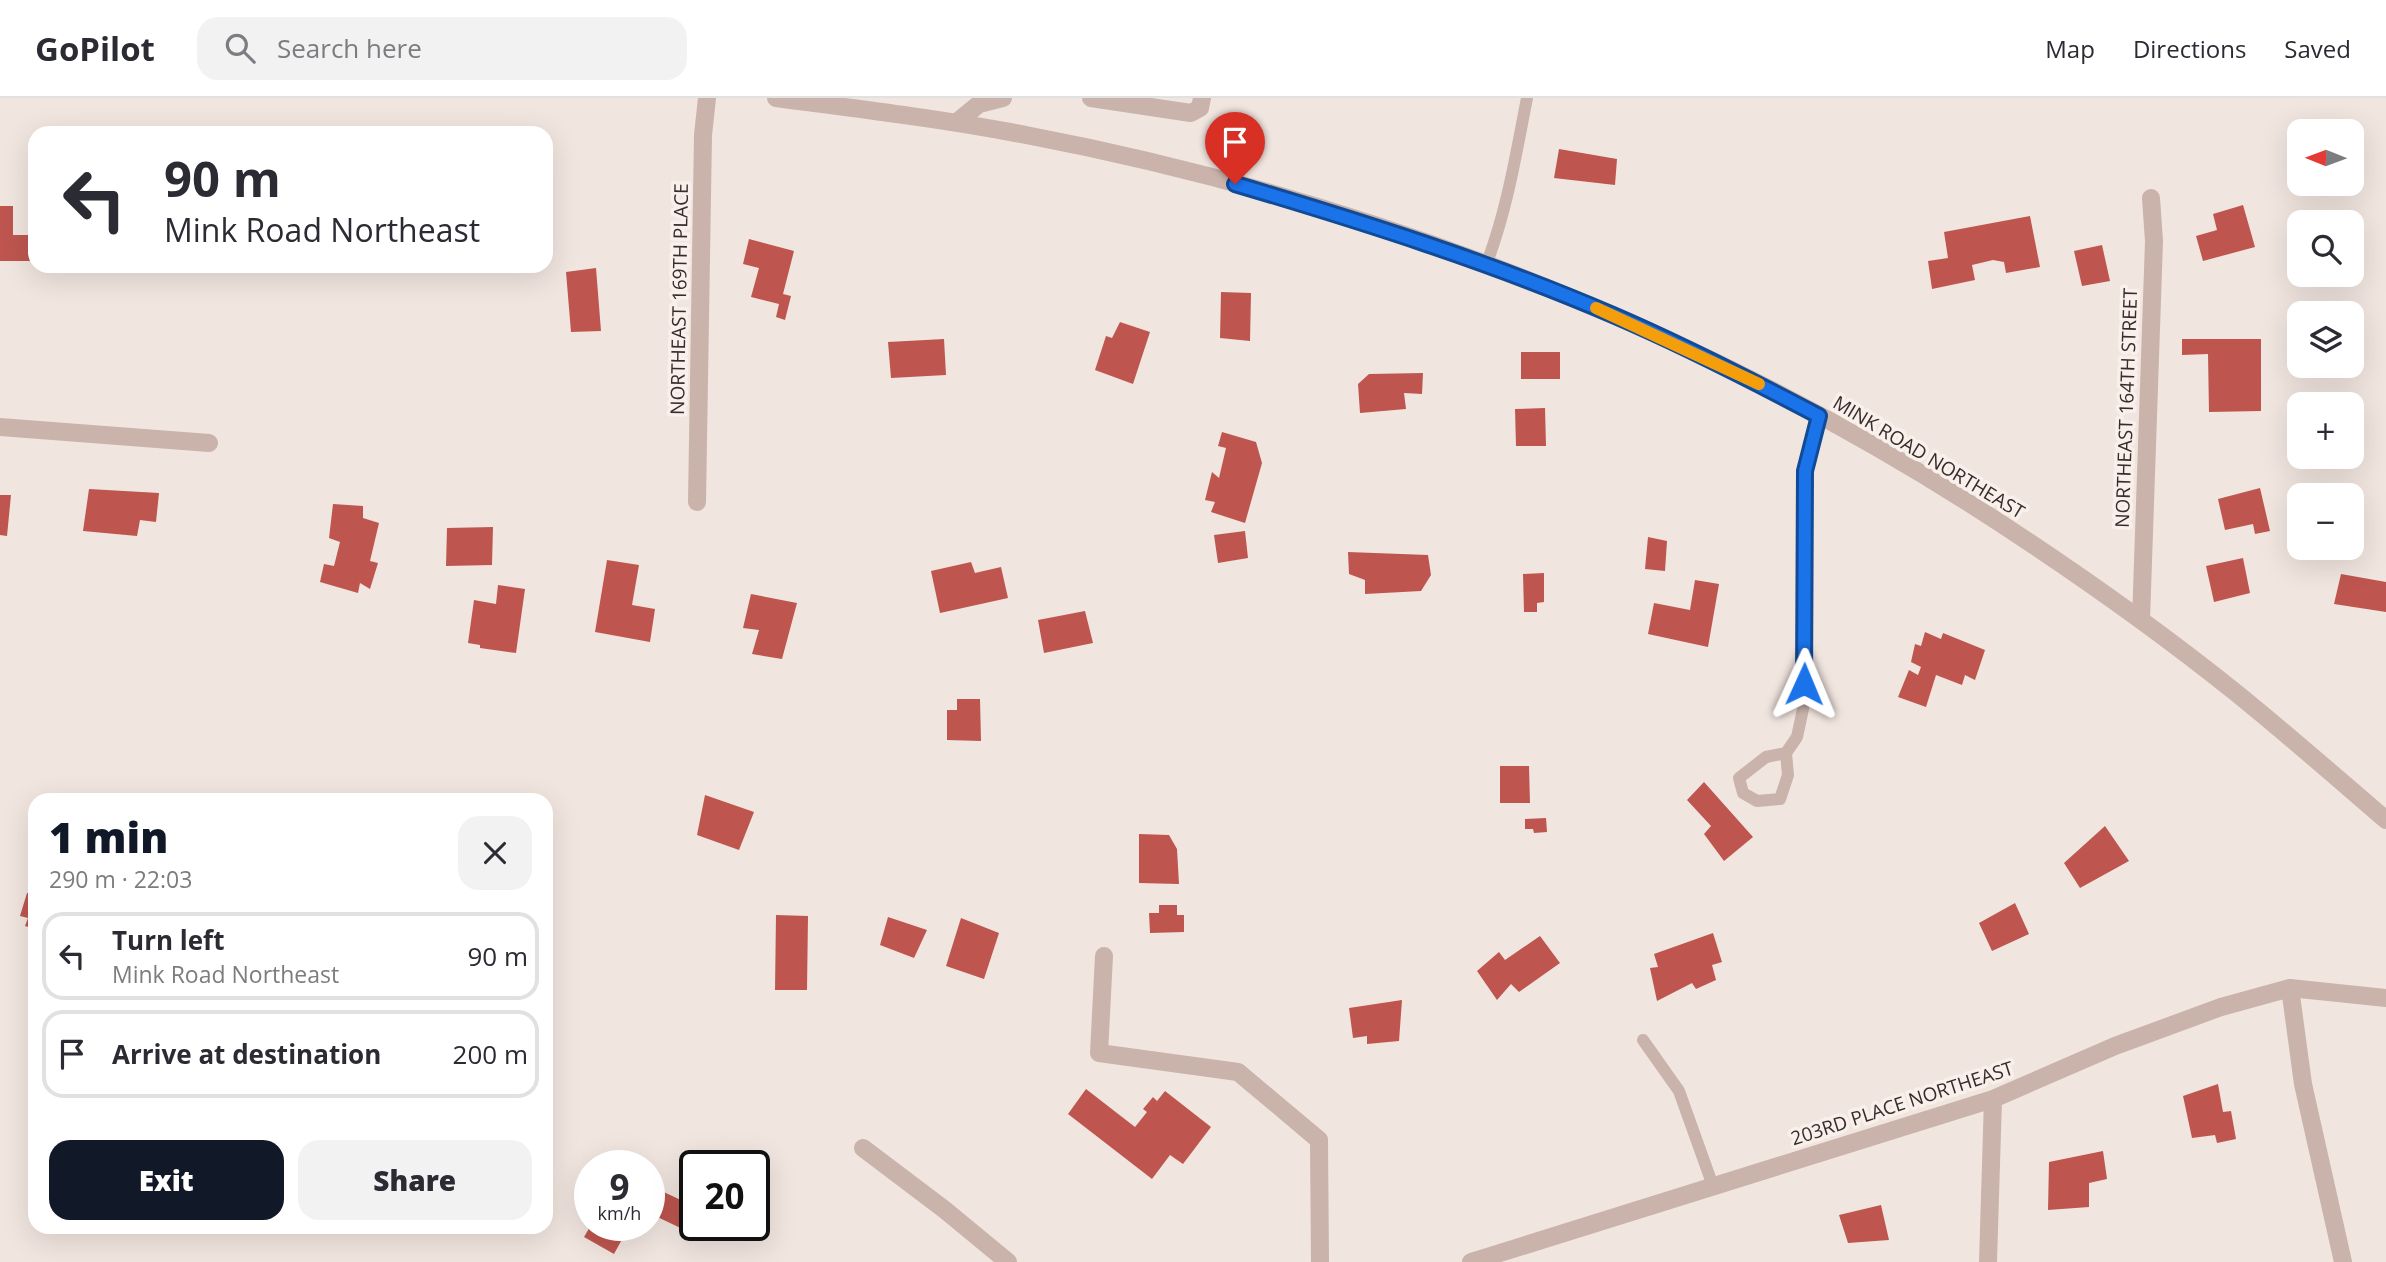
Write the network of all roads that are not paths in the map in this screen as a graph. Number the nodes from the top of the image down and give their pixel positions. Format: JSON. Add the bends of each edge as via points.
{"nodes":[{"id":1,"x":707,"y":98,"type":"edge"},
{"id":2,"x":776,"y":98,"type":"edge"},
{"id":3,"x":1003,"y":98,"type":"edge"},
{"id":4,"x":1091,"y":98,"type":"edge"},
{"id":5,"x":1202,"y":98,"type":"edge"},
{"id":6,"x":1527,"y":98,"type":"edge"},
{"id":7,"x":957,"y":122,"type":"junction"},
{"id":8,"x":2151,"y":198,"type":"dead end"},
{"id":9,"x":1486,"y":265,"type":"junction"},
{"id":10,"x":1819,"y":416,"type":"junction"},
{"id":11,"x":0,"y":427,"type":"edge"},
{"id":12,"x":209,"y":443,"type":"dead end"},
{"id":13,"x":697,"y":502,"type":"dead end"},
{"id":14,"x":2141,"y":620,"type":"junction"},
{"id":15,"x":1786,"y":753,"type":"junction"},
{"id":16,"x":2386,"y":820,"type":"edge"},
{"id":17,"x":1104,"y":957,"type":"dead end"},
{"id":18,"x":2290,"y":988,"type":"junction"},
{"id":19,"x":2386,"y":998,"type":"edge"},
{"id":20,"x":1643,"y":1040,"type":"dead end"},
{"id":21,"x":1993,"y":1099,"type":"junction"},
{"id":22,"x":863,"y":1148,"type":"dead end"},
{"id":23,"x":1713,"y":1186,"type":"junction"},
{"id":24,"x":1503,"y":1256,"type":"edge"},
{"id":25,"x":1008,"y":1262,"type":"edge"},
{"id":26,"x":1320,"y":1262,"type":"edge"},
{"id":27,"x":1471,"y":1262,"type":"edge"},
{"id":28,"x":1988,"y":1262,"type":"edge"},
{"id":29,"x":2343,"y":1262,"type":"edge"}],
"edges":[{"from":1,"to":13,"type":"street","name":"NORTHEAST 169TH PLACE"},
{"from":2,"to":7,"type":"street","name":"MINK ROAD NORTHEAST"},
{"from":3,"to":7,"type":"street","via":[[979,104]]},
{"from":4,"to":5,"type":"street","via":[[1191,113],[1200,108]]},
{"from":6,"to":9,"type":"lane","via":[[1512,177]]},
{"from":7,"to":9,"type":"street","name":"MINK ROAD NORTHEAST","via":[[1184,170],[1337,214]]},
{"from":8,"to":14,"type":"street","name":"NORTHEAST 164TH STREET","via":[[2154,242]]},
{"from":9,"to":10,"type":"street","name":"MINK ROAD NORTHEAST","via":[[1613,315]]},
{"from":10,"to":14,"type":"street","name":"MINK ROAD NORTHEAST","via":[[2001,524]]},
{"from":10,"to":15,"type":"lane","via":[[1805,471],[1803,709],[1797,737]]},
{"from":11,"to":12,"type":"street"},
{"from":14,"to":16,"type":"street","name":"MINK ROAD NORTHEAST","via":[[2236,692]]},
{"from":15,"to":15,"type":"lane","via":[[1788,775],[1780,799],[1757,801],[1743,793],[1740,778],[1766,757]]},
{"from":17,"to":26,"type":"street","via":[[1099,1052],[1238,1072],[1319,1140]]},
{"from":18,"to":19,"type":"street","name":"203RD PLACE NORTHEAST"},
{"from":18,"to":21,"type":"street","name":"203RD PLACE NORTHEAST","via":[[2221,1007],[2115,1046]]},
{"from":18,"to":29,"type":"street","via":[[2303,1084]]},
{"from":20,"to":23,"type":"lane","via":[[1679,1091]]},
{"from":21,"to":23,"type":"street","name":"203RD PLACE NORTHEAST"},
{"from":21,"to":28,"type":"street"},
{"from":22,"to":25,"type":"street"},
{"from":23,"to":24,"type":"street","name":"203RD PLACE NORTHEAST"},
{"from":24,"to":27,"type":"street","name":"203RD PLACE NORTHEAST"}]}
